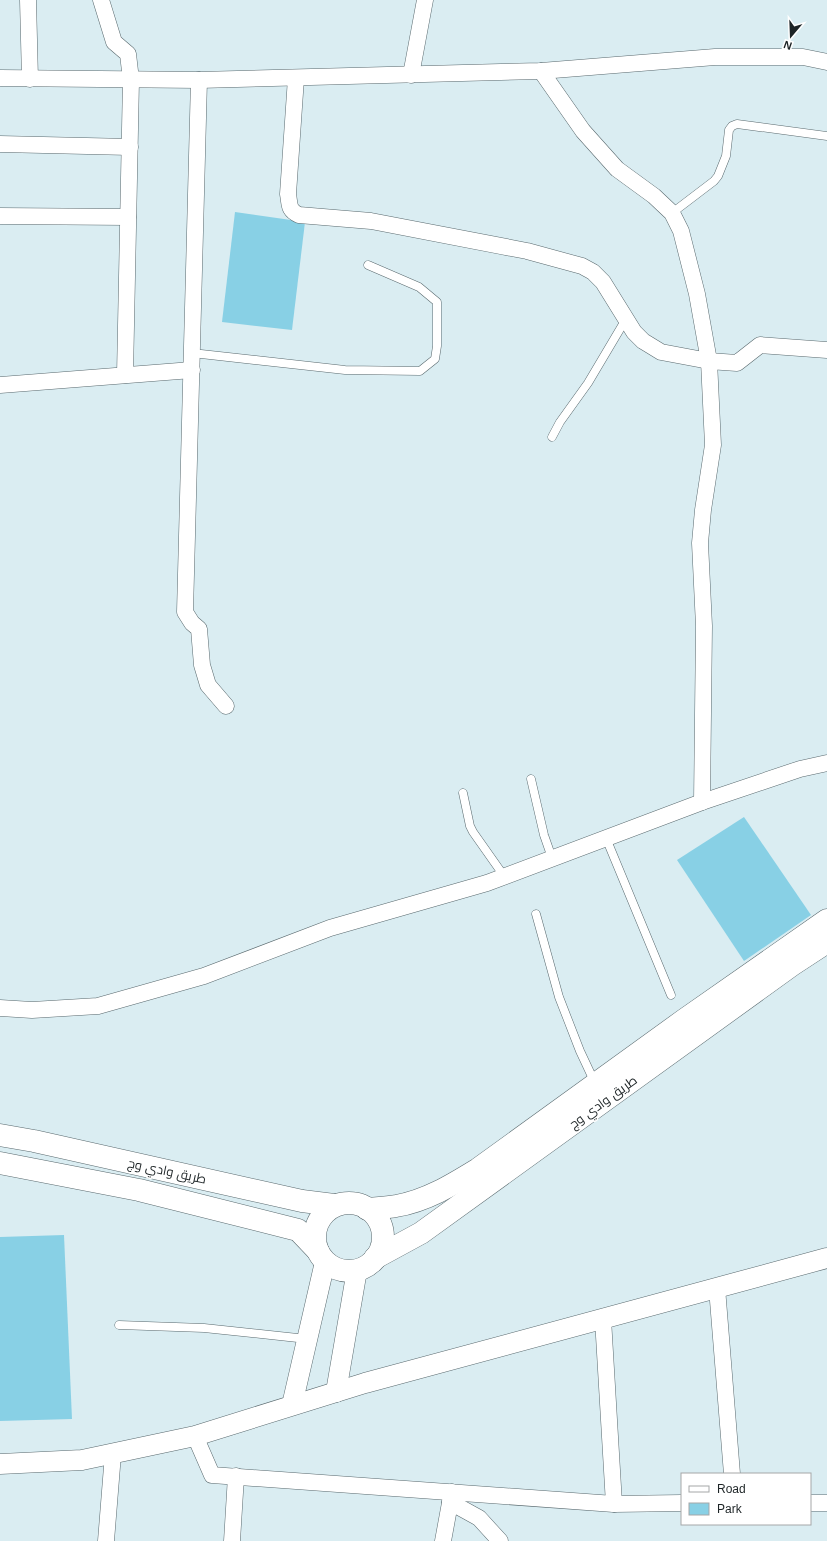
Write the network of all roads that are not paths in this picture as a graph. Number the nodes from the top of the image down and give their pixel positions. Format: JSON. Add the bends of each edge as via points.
{"nodes":[{"id":1,"x":28,"y":0,"type":"edge"},
{"id":2,"x":101,"y":0,"type":"edge"},
{"id":3,"x":425,"y":0,"type":"edge"},
{"id":4,"x":827,"y":62,"type":"edge"},
{"id":5,"x":541,"y":71,"type":"junction"},
{"id":6,"x":411,"y":75,"type":"junction"},
{"id":7,"x":0,"y":78,"type":"edge"},
{"id":8,"x":296,"y":78,"type":"junction"},
{"id":9,"x":30,"y":79,"type":"junction"},
{"id":10,"x":131,"y":80,"type":"junction"},
{"id":11,"x":199,"y":80,"type":"junction"},
{"id":12,"x":827,"y":136,"type":"edge"},
{"id":13,"x":0,"y":144,"type":"edge"},
{"id":14,"x":130,"y":147,"type":"junction"},
{"id":15,"x":672,"y":213,"type":"junction"},
{"id":16,"x":0,"y":216,"type":"edge"},
{"id":17,"x":128,"y":217,"type":"junction"},
{"id":18,"x":368,"y":265,"type":"dead end"},
{"id":19,"x":626,"y":319,"type":"junction"},
{"id":20,"x":827,"y":350,"type":"edge"},
{"id":21,"x":192,"y":353,"type":"junction"},
{"id":22,"x":709,"y":361,"type":"junction"},
{"id":23,"x":192,"y":370,"type":"junction"},
{"id":24,"x":125,"y":376,"type":"junction"},
{"id":25,"x":0,"y":385,"type":"edge"},
{"id":26,"x":552,"y":437,"type":"dead end"},
{"id":27,"x":226,"y":706,"type":"dead end"},
{"id":28,"x":827,"y":763,"type":"edge"},
{"id":29,"x":531,"y":779,"type":"dead end"},
{"id":30,"x":463,"y":793,"type":"dead end"},
{"id":31,"x":702,"y":802,"type":"junction"},
{"id":32,"x":606,"y":838,"type":"junction"},
{"id":33,"x":552,"y":858,"type":"junction"},
{"id":34,"x":504,"y":876,"type":"junction"},
{"id":35,"x":536,"y":914,"type":"dead end"},
{"id":36,"x":827,"y":920,"type":"edge"},
{"id":37,"x":827,"y":942,"type":"edge"},
{"id":38,"x":671,"y":995,"type":"dead end"},
{"id":39,"x":0,"y":1008,"type":"edge"},
{"id":40,"x":596,"y":1084,"type":"junction"},
{"id":41,"x":0,"y":1135,"type":"edge"},
{"id":42,"x":0,"y":1163,"type":"edge"},
{"id":43,"x":334,"y":1205,"type":"junction"},
{"id":44,"x":367,"y":1209,"type":"junction"},
{"id":45,"x":321,"y":1257,"type":"junction"},
{"id":46,"x":375,"y":1258,"type":"junction"},
{"id":47,"x":827,"y":1258,"type":"edge"},
{"id":48,"x":357,"y":1270,"type":"junction"},
{"id":49,"x":717,"y":1288,"type":"junction"},
{"id":50,"x":603,"y":1319,"type":"junction"},
{"id":51,"x":118,"y":1325,"type":"dead end"},
{"id":52,"x":307,"y":1339,"type":"junction"},
{"id":53,"x":336,"y":1392,"type":"junction"},
{"id":54,"x":292,"y":1406,"type":"junction"},
{"id":55,"x":195,"y":1436,"type":"junction"},
{"id":56,"x":113,"y":1454,"type":"junction"},
{"id":57,"x":0,"y":1464,"type":"edge"},
{"id":58,"x":732,"y":1473,"type":"edge"},
{"id":59,"x":236,"y":1476,"type":"junction"},
{"id":60,"x":451,"y":1497,"type":"junction"},
{"id":61,"x":827,"y":1502,"type":"edge"},
{"id":62,"x":681,"y":1503,"type":"edge"},
{"id":63,"x":811,"y":1503,"type":"edge"},
{"id":64,"x":614,"y":1504,"type":"junction"},
{"id":65,"x":106,"y":1541,"type":"edge"},
{"id":66,"x":232,"y":1541,"type":"edge"},
{"id":67,"x":443,"y":1541,"type":"edge"},
{"id":68,"x":500,"y":1541,"type":"edge"}],
"edges":[{"from":1,"to":9,"type":"street"},
{"from":2,"to":10,"type":"street","via":[[114,42],[128,54]]},
{"from":3,"to":6,"type":"street"},
{"from":4,"to":5,"type":"street","via":[[803,57],[715,57]]},
{"from":5,"to":6,"type":"street"},
{"from":5,"to":15,"type":"street","via":[[583,131],[617,169],[654,196]]},
{"from":6,"to":8,"type":"street"},
{"from":7,"to":9,"type":"street"},
{"from":8,"to":11,"type":"street"},
{"from":8,"to":19,"type":"street","via":[[288,194],[292,212],[299,215],[371,221],[421,230],[582,266],[603,282]]},
{"from":9,"to":10,"type":"street"},
{"from":10,"to":11,"type":"street"},
{"from":10,"to":14,"type":"street"},
{"from":11,"to":21,"type":"street"},
{"from":12,"to":15,"type":"lane","via":[[737,124],[732,126],[729,130],[726,156],[718,176]]},
{"from":13,"to":14,"type":"street"},
{"from":14,"to":17,"type":"street"},
{"from":15,"to":22,"type":"street","via":[[681,231],[697,294]]},
{"from":16,"to":17,"type":"street"},
{"from":17,"to":24,"type":"street"},
{"from":18,"to":21,"type":"lane","via":[[419,287],[437,302],[438,346],[435,359],[420,371],[345,370]]},
{"from":19,"to":22,"type":"street","via":[[643,341],[661,352]]},
{"from":19,"to":26,"type":"lane"},
{"from":20,"to":22,"type":"street","via":[[760,345],[737,363]]},
{"from":21,"to":23,"type":"street"},
{"from":22,"to":31,"type":"street","via":[[713,444],[704,495],[700,543],[704,626]]},
{"from":23,"to":24,"type":"street"},
{"from":23,"to":27,"type":"street","via":[[185,612],[199,629],[202,664],[208,685]]},
{"from":24,"to":25,"type":"street"},
{"from":28,"to":31,"type":"street","via":[[800,769]]},
{"from":29,"to":33,"type":"lane"},
{"from":30,"to":34,"type":"lane","via":[[470,826]]},
{"from":31,"to":32,"type":"street"},
{"from":32,"to":33,"type":"street"},
{"from":32,"to":38,"type":"lane"},
{"from":33,"to":34,"type":"street"},
{"from":34,"to":39,"type":"street","via":[[330,928],[204,976],[98,1006],[32,1010]]},
{"from":35,"to":40,"type":"lane","via":[[559,997]]},
{"from":36,"to":40,"type":"main road","name":"طريق وادي وج"},
{"from":37,"to":46,"type":"main road","name":"طريق وادي وج","via":[[421,1233]]},
{"from":40,"to":44,"type":"main road","name":"طريق وادي وج","via":[[478,1169],[447,1188],[422,1199],[396,1206]]},
{"from":41,"to":43,"type":"main road","name":"طريق وادي وج","via":[[302,1201]]},
{"from":42,"to":45,"type":"main road","name":"طريق وادي وج","via":[[139,1190],[298,1230]]},
{"from":43,"to":44,"type":"main road","via":[[346,1202]]},
{"from":43,"to":45,"type":"main road","via":[[325,1212],[315,1232]]},
{"from":44,"to":46,"type":"main road","via":[[381,1226],[382,1243]]},
{"from":45,"to":48,"type":"main road","via":[[335,1268]]},
{"from":45,"to":52,"type":"street"},
{"from":46,"to":48,"type":"main road","via":[[367,1266]]},
{"from":47,"to":49,"type":"street"},
{"from":48,"to":53,"type":"street"},
{"from":49,"to":50,"type":"street"},
{"from":49,"to":58,"type":"street"},
{"from":50,"to":53,"type":"street"},
{"from":50,"to":64,"type":"street"},
{"from":51,"to":52,"type":"lane","via":[[204,1328]]},
{"from":52,"to":54,"type":"street"},
{"from":53,"to":54,"type":"street"},
{"from":54,"to":55,"type":"street"},
{"from":55,"to":56,"type":"street"},
{"from":55,"to":59,"type":"street","via":[[212,1475]]},
{"from":56,"to":57,"type":"street","via":[[82,1460]]},
{"from":56,"to":65,"type":"street"},
{"from":59,"to":60,"type":"street"},
{"from":59,"to":66,"type":"street"},
{"from":60,"to":64,"type":"street"},
{"from":60,"to":67,"type":"street"},
{"from":60,"to":68,"type":"street","via":[[479,1518]]},
{"from":61,"to":63,"type":"street"},
{"from":62,"to":64,"type":"street"}]}
